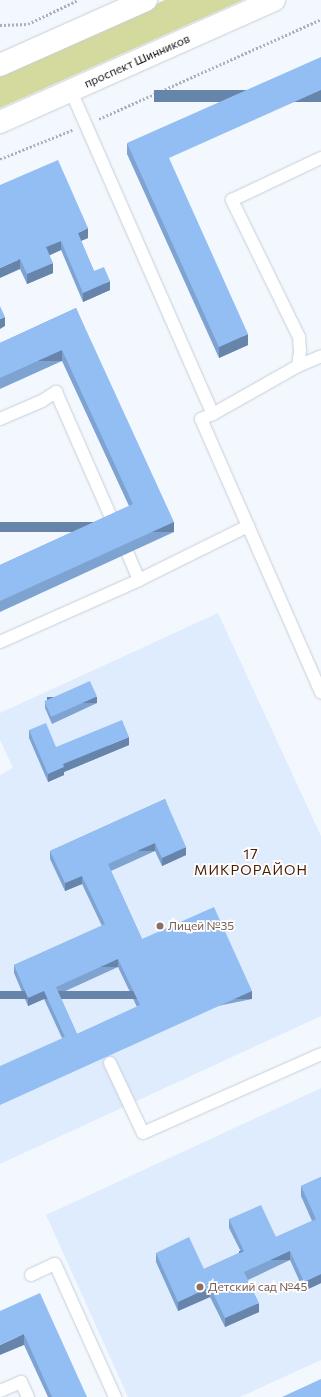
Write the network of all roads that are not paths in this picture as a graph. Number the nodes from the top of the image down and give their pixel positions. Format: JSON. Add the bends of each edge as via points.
{"nodes":[{"id":1,"x":146,"y":0,"type":"edge"},
{"id":2,"x":274,"y":0,"type":"edge"},
{"id":3,"x":0,"y":65,"type":"edge"},
{"id":4,"x":71,"y":91,"type":"junction"},
{"id":5,"x":0,"y":122,"type":"edge"},
{"id":6,"x":321,"y":158,"type":"edge"},
{"id":7,"x":321,"y":356,"type":"edge"},
{"id":8,"x":298,"y":366,"type":"junction"},
{"id":9,"x":213,"y":414,"type":"junction"},
{"id":10,"x":0,"y":419,"type":"edge"},
{"id":11,"x":114,"y":524,"type":"edge"},
{"id":12,"x":248,"y":526,"type":"junction"},
{"id":13,"x":128,"y":554,"type":"edge"},
{"id":14,"x":139,"y":580,"type":"junction"},
{"id":15,"x":0,"y":642,"type":"edge"},
{"id":16,"x":321,"y":693,"type":"edge"},
{"id":17,"x":321,"y":1054,"type":"edge"},
{"id":18,"x":110,"y":1063,"type":"edge"},
{"id":19,"x":31,"y":1275,"type":"dead end"},
{"id":20,"x":0,"y":1391,"type":"edge"},
{"id":21,"x":28,"y":1397,"type":"edge"},
{"id":22,"x":115,"y":1397,"type":"edge"}],
"edges":[{"from":1,"to":3,"type":"street"},
{"from":2,"to":4,"type":"street","name":"проспект Шинников"},
{"from":4,"to":5,"type":"street","name":"проспект Шинников"},
{"from":4,"to":9,"type":"lane"},
{"from":6,"to":8,"type":"lane","via":[[232,200],[299,337]]},
{"from":7,"to":8,"type":"lane"},
{"from":8,"to":9,"type":"lane"},
{"from":9,"to":12,"type":"lane","via":[[201,419]]},
{"from":10,"to":11,"type":"lane","via":[[42,402],[56,392]]},
{"from":12,"to":14,"type":"lane"},
{"from":12,"to":16,"type":"lane"},
{"from":13,"to":14,"type":"lane"},
{"from":14,"to":15,"type":"lane"},
{"from":17,"to":18,"type":"lane","via":[[143,1133]]},
{"from":19,"to":22,"type":"lane","via":[[55,1264]]},
{"from":20,"to":21,"type":"lane","via":[[21,1382]]}]}
